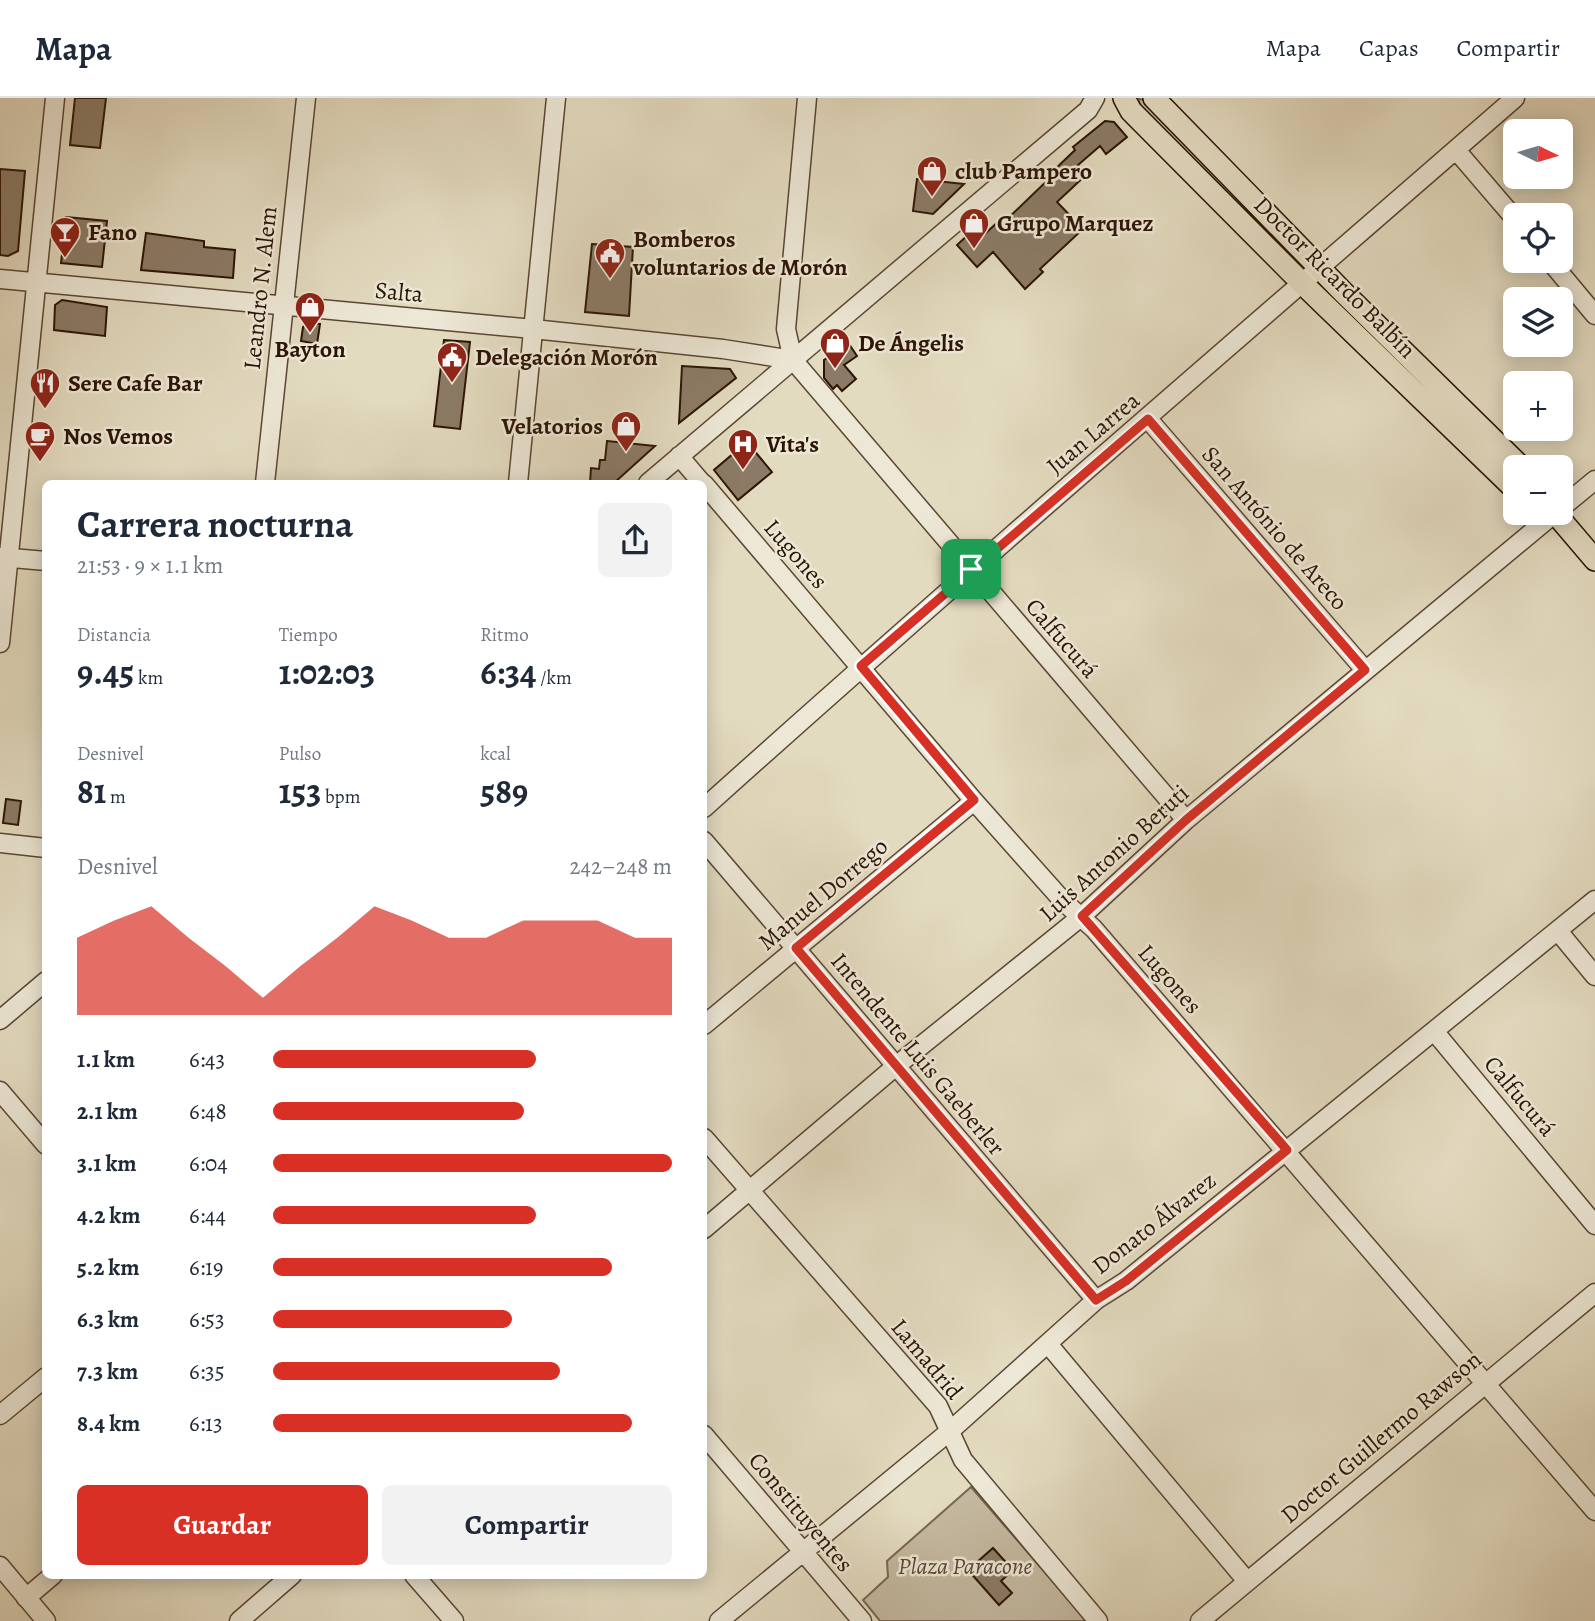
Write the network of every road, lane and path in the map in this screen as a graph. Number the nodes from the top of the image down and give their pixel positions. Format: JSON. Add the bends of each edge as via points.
{"nodes":[{"id":1,"x":55,"y":98,"type":"edge"},
{"id":2,"x":306,"y":98,"type":"edge"},
{"id":3,"x":556,"y":98,"type":"edge"},
{"id":4,"x":807,"y":98,"type":"edge"},
{"id":5,"x":1095,"y":98,"type":"edge"},
{"id":6,"x":1124,"y":98,"type":"edge"},
{"id":7,"x":1154,"y":98,"type":"edge"},
{"id":8,"x":1516,"y":98,"type":"edge"},
{"id":9,"x":1456,"y":149,"type":"junction"},
{"id":10,"x":1503,"y":205,"type":"edge"},
{"id":11,"x":1321,"y":269,"type":"junction"},
{"id":12,"x":1560,"y":273,"type":"edge"},
{"id":13,"x":0,"y":279,"type":"edge"},
{"id":14,"x":36,"y":282,"type":"junction"},
{"id":15,"x":1303,"y":284,"type":"junction"},
{"id":16,"x":283,"y":306,"type":"junction"},
{"id":17,"x":1595,"y":315,"type":"edge"},
{"id":18,"x":533,"y":329,"type":"junction"},
{"id":19,"x":793,"y":360,"type":"junction"},
{"id":20,"x":1148,"y":419,"type":"junction"},
{"id":21,"x":1509,"y":455,"type":"edge"},
{"id":22,"x":679,"y":456,"type":"junction"},
{"id":23,"x":1503,"y":477,"type":"edge"},
{"id":24,"x":265,"y":480,"type":"edge"},
{"id":25,"x":518,"y":480,"type":"edge"},
{"id":26,"x":652,"y":480,"type":"edge"},
{"id":27,"x":700,"y":480,"type":"edge"},
{"id":28,"x":1595,"y":480,"type":"edge"},
{"id":29,"x":707,"y":489,"type":"edge"},
{"id":30,"x":1573,"y":498,"type":"edge"},
{"id":31,"x":1540,"y":525,"type":"edge"},
{"id":32,"x":1565,"y":525,"type":"edge"},
{"id":33,"x":4,"y":558,"type":"edge"},
{"id":34,"x":1595,"y":560,"type":"edge"},
{"id":35,"x":42,"y":561,"type":"edge"},
{"id":36,"x":971,"y":569,"type":"junction"},
{"id":37,"x":0,"y":643,"type":"edge"},
{"id":38,"x":861,"y":666,"type":"junction"},
{"id":39,"x":1365,"y":670,"type":"junction"},
{"id":40,"x":974,"y":800,"type":"junction"},
{"id":41,"x":707,"y":805,"type":"edge"},
{"id":42,"x":1186,"y":820,"type":"junction"},
{"id":43,"x":0,"y":843,"type":"edge"},
{"id":44,"x":707,"y":844,"type":"edge"},
{"id":45,"x":42,"y":848,"type":"edge"},
{"id":46,"x":1595,"y":900,"type":"edge"},
{"id":47,"x":1082,"y":916,"type":"junction"},
{"id":48,"x":1558,"y":931,"type":"junction"},
{"id":49,"x":796,"y":948,"type":"junction"},
{"id":50,"x":1595,"y":976,"type":"edge"},
{"id":51,"x":42,"y":984,"type":"edge"},
{"id":52,"x":0,"y":1020,"type":"edge"},
{"id":53,"x":707,"y":1022,"type":"edge"},
{"id":54,"x":1434,"y":1031,"type":"junction"},
{"id":55,"x":897,"y":1066,"type":"junction"},
{"id":56,"x":0,"y":1091,"type":"edge"},
{"id":57,"x":42,"y":1140,"type":"edge"},
{"id":58,"x":707,"y":1142,"type":"edge"},
{"id":59,"x":1287,"y":1150,"type":"junction"},
{"id":60,"x":750,"y":1192,"type":"junction"},
{"id":61,"x":1595,"y":1225,"type":"edge"},
{"id":62,"x":707,"y":1227,"type":"edge"},
{"id":63,"x":1595,"y":1293,"type":"edge"},
{"id":64,"x":1096,"y":1300,"type":"junction"},
{"id":65,"x":1048,"y":1344,"type":"junction"},
{"id":66,"x":42,"y":1380,"type":"edge"},
{"id":67,"x":1485,"y":1385,"type":"junction"},
{"id":68,"x":0,"y":1415,"type":"edge"},
{"id":69,"x":950,"y":1431,"type":"junction"},
{"id":70,"x":707,"y":1439,"type":"edge"},
{"id":71,"x":1595,"y":1511,"type":"edge"},
{"id":72,"x":803,"y":1551,"type":"junction"},
{"id":73,"x":0,"y":1566,"type":"edge"},
{"id":74,"x":48,"y":1579,"type":"edge"},
{"id":75,"x":287,"y":1579,"type":"edge"},
{"id":76,"x":418,"y":1579,"type":"edge"},
{"id":77,"x":1247,"y":1580,"type":"junction"},
{"id":78,"x":26,"y":1598,"type":"junction"},
{"id":79,"x":46,"y":1621,"type":"edge"},
{"id":80,"x":239,"y":1621,"type":"edge"},
{"id":81,"x":454,"y":1621,"type":"edge"},
{"id":82,"x":719,"y":1621,"type":"edge"},
{"id":83,"x":862,"y":1621,"type":"edge"},
{"id":84,"x":1098,"y":1621,"type":"edge"},
{"id":85,"x":1200,"y":1621,"type":"edge"}],
"edges":[{"from":1,"to":14,"type":"street"},
{"from":2,"to":16,"type":"street","name":"Leandro N. Alem"},
{"from":3,"to":18,"type":"street"},
{"from":4,"to":19,"type":"street","via":[[786,329]]},
{"from":5,"to":19,"type":"street","via":[[1088,110]]},
{"from":6,"to":15,"type":"main road","name":"Doctor Ricardo Balbín","via":[[1131,111]]},
{"from":7,"to":11,"type":"main road","name":"Doctor Ricardo Balbín"},
{"from":8,"to":9,"type":"street","name":"Juan Larrea"},
{"from":9,"to":10,"type":"street"},
{"from":9,"to":11,"type":"street","name":"Juan Larrea"},
{"from":11,"to":15,"type":"street","name":"Juan Larrea"},
{"from":11,"to":21,"type":"main road","name":"Doctor Ricardo Balbín"},
{"from":12,"to":17,"type":"street"},
{"from":13,"to":14,"type":"street","name":"Salta"},
{"from":14,"to":16,"type":"street","name":"Salta"},
{"from":14,"to":33,"type":"street"},
{"from":15,"to":20,"type":"street","name":"Juan Larrea"},
{"from":15,"to":23,"type":"main road","name":"Doctor Ricardo Balbín"},
{"from":16,"to":18,"type":"street","name":"Salta"},
{"from":16,"to":24,"type":"street","name":"Leandro N. Alem"},
{"from":18,"to":19,"type":"street","name":"Salta"},
{"from":18,"to":25,"type":"street"},
{"from":19,"to":22,"type":"street"},
{"from":19,"to":36,"type":"street","name":"Calfucurá"},
{"from":20,"to":36,"type":"street","name":"Juan Larrea"},
{"from":20,"to":39,"type":"street","name":"San António de Areco"},
{"from":22,"to":26,"type":"street"},
{"from":22,"to":27,"type":"street","name":"Lugones"},
{"from":28,"to":30,"type":"street"},
{"from":29,"to":38,"type":"street","name":"Lugones"},
{"from":31,"to":39,"type":"street","name":"Luis Antonio Beruti"},
{"from":32,"to":34,"type":"main road"},
{"from":33,"to":35,"type":"street"},
{"from":33,"to":37,"type":"street"},
{"from":36,"to":38,"type":"street","name":"Juan Larrea"},
{"from":36,"to":42,"type":"street","name":"Calfucurá"},
{"from":38,"to":40,"type":"street","name":"Lugones"},
{"from":38,"to":41,"type":"street","name":"Juan Larrea"},
{"from":39,"to":42,"type":"street","name":"Luis Antonio Beruti"},
{"from":40,"to":47,"type":"street","name":"Lugones","via":[[1063,901]]},
{"from":40,"to":49,"type":"street","name":"Manuel Dorrego"},
{"from":42,"to":47,"type":"street","name":"Luis Antonio Beruti"},
{"from":43,"to":45,"type":"street"},
{"from":44,"to":49,"type":"street","name":"Intendente Luis Gaeberler"},
{"from":46,"to":48,"type":"street","name":"Donato Álvarez"},
{"from":47,"to":55,"type":"street","name":"Luis Antonio Beruti"},
{"from":47,"to":59,"type":"street","name":"Lugones"},
{"from":48,"to":50,"type":"street"},
{"from":48,"to":54,"type":"street","name":"Donato Álvarez"},
{"from":49,"to":53,"type":"street","name":"Manuel Dorrego"},
{"from":49,"to":55,"type":"street","name":"Intendente Luis Gaeberler"},
{"from":51,"to":52,"type":"street"},
{"from":54,"to":59,"type":"street","name":"Donato Álvarez"},
{"from":54,"to":61,"type":"street","name":"Calfucurá"},
{"from":55,"to":60,"type":"street","name":"Luis Antonio Beruti"},
{"from":55,"to":64,"type":"street","name":"Intendente Luis Gaeberler"},
{"from":56,"to":57,"type":"street"},
{"from":58,"to":60,"type":"street","name":"Lamadrid"},
{"from":59,"to":64,"type":"street","name":"Donato Álvarez","via":[[1126,1281]]},
{"from":59,"to":67,"type":"street","name":"Lugones"},
{"from":60,"to":62,"type":"street","name":"Luis Antonio Beruti"},
{"from":60,"to":69,"type":"street","name":"Lamadrid","via":[[938,1406]]},
{"from":63,"to":67,"type":"street","name":"Doctor Guillermo Rawson"},
{"from":64,"to":65,"type":"street","name":"Donato Álvarez"},
{"from":65,"to":69,"type":"street","name":"Donato Álvarez"},
{"from":65,"to":77,"type":"street"},
{"from":66,"to":68,"type":"street"},
{"from":67,"to":71,"type":"street","name":"Lugones"},
{"from":67,"to":77,"type":"street","name":"Doctor Guillermo Rawson"},
{"from":69,"to":72,"type":"street","name":"Donato Álvarez"},
{"from":69,"to":84,"type":"street","name":"Lamadrid","via":[[963,1460]]},
{"from":70,"to":72,"type":"street","name":"Constituyentes"},
{"from":72,"to":82,"type":"street","name":"Donato Álvarez"},
{"from":72,"to":83,"type":"street","name":"Constituyentes"},
{"from":73,"to":78,"type":"street"},
{"from":74,"to":78,"type":"street"},
{"from":75,"to":80,"type":"street"},
{"from":76,"to":81,"type":"street"},
{"from":77,"to":85,"type":"street","name":"Doctor Guillermo Rawson"},
{"from":78,"to":79,"type":"street"}]}
